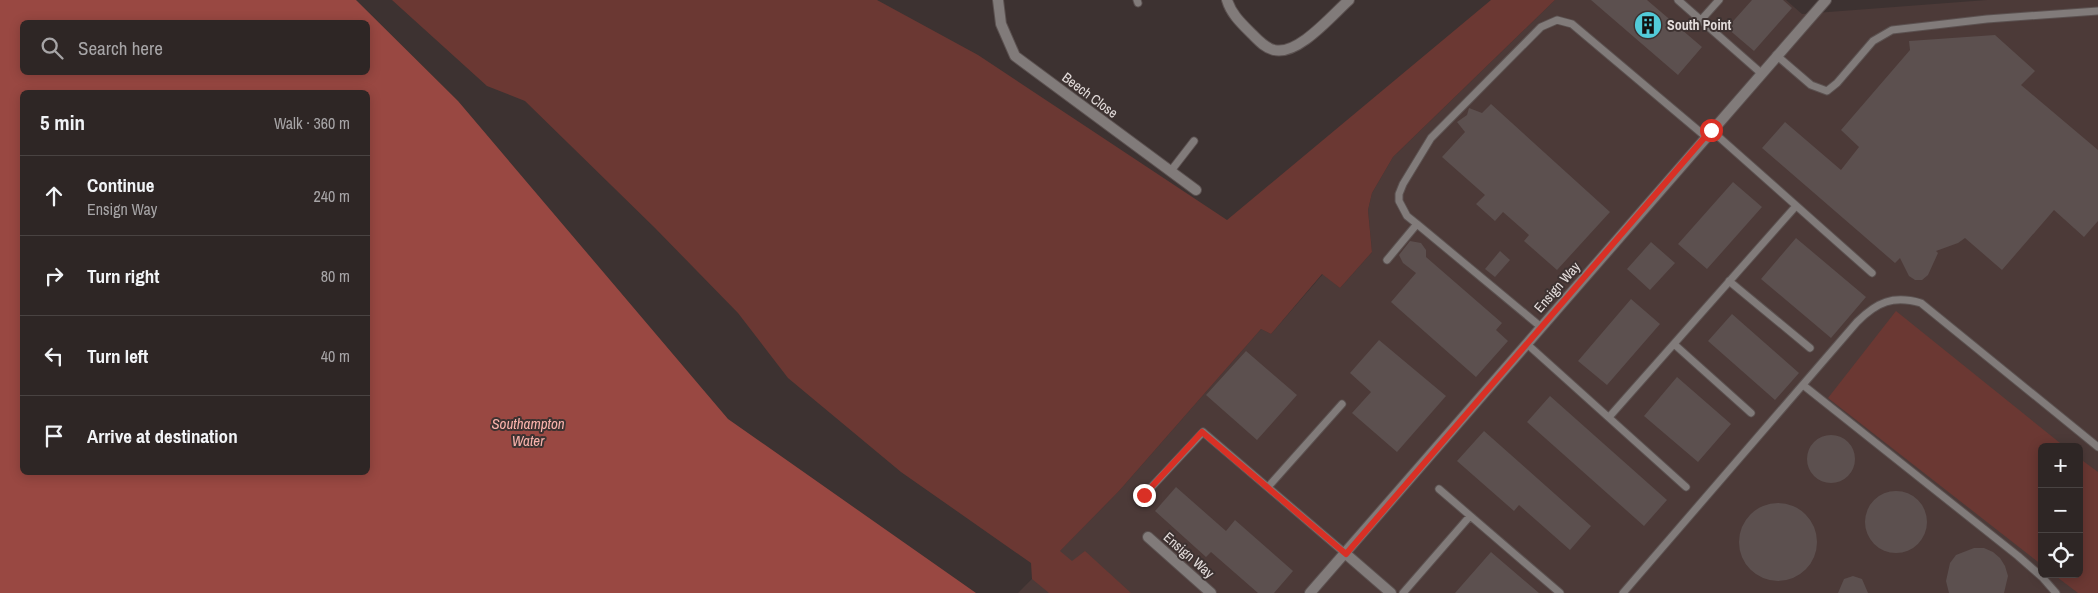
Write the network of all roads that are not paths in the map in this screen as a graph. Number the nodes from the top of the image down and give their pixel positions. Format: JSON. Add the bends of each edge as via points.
{"nodes":[{"id":1,"x":998,"y":0,"type":"edge"},
{"id":2,"x":1227,"y":0,"type":"edge"},
{"id":3,"x":1349,"y":0,"type":"edge"},
{"id":4,"x":1678,"y":0,"type":"edge"},
{"id":5,"x":1719,"y":0,"type":"edge"},
{"id":6,"x":1826,"y":0,"type":"edge"},
{"id":7,"x":2098,"y":11,"type":"edge"},
{"id":8,"x":1701,"y":20,"type":"junction"},
{"id":9,"x":1776,"y":55,"type":"junction"},
{"id":10,"x":1761,"y":73,"type":"junction"},
{"id":11,"x":1709,"y":134,"type":"junction"},
{"id":12,"x":1194,"y":141,"type":"dead end"},
{"id":13,"x":1170,"y":172,"type":"junction"},
{"id":14,"x":1196,"y":190,"type":"dead end"},
{"id":15,"x":1796,"y":206,"type":"junction"},
{"id":16,"x":1417,"y":224,"type":"junction"},
{"id":17,"x":1387,"y":260,"type":"dead end"},
{"id":18,"x":1872,"y":273,"type":"dead end"},
{"id":19,"x":1729,"y":281,"type":"junction"},
{"id":20,"x":1541,"y":327,"type":"junction"},
{"id":21,"x":1527,"y":344,"type":"junction"},
{"id":22,"x":1674,"y":344,"type":"junction"},
{"id":23,"x":1810,"y":348,"type":"dead end"},
{"id":24,"x":1803,"y":385,"type":"junction"},
{"id":25,"x":1342,"y":404,"type":"dead end"},
{"id":26,"x":1751,"y":413,"type":"dead end"},
{"id":27,"x":1610,"y":416,"type":"junction"},
{"id":28,"x":2098,"y":447,"type":"edge"},
{"id":29,"x":1268,"y":487,"type":"junction"},
{"id":30,"x":1686,"y":487,"type":"dead end"},
{"id":31,"x":1439,"y":489,"type":"dead end"},
{"id":32,"x":1144,"y":495,"type":"dead end"},
{"id":33,"x":1470,"y":516,"type":"junction"},
{"id":34,"x":1148,"y":538,"type":"dead end"},
{"id":35,"x":1346,"y":554,"type":"junction"},
{"id":36,"x":1206,"y":591,"type":"edge"},
{"id":37,"x":1310,"y":593,"type":"edge"},
{"id":38,"x":1391,"y":593,"type":"edge"},
{"id":39,"x":1403,"y":593,"type":"edge"},
{"id":40,"x":1560,"y":593,"type":"edge"},
{"id":41,"x":1623,"y":593,"type":"edge"},
{"id":42,"x":2056,"y":593,"type":"edge"}],
"edges":[{"from":1,"to":13,"type":"street","name":"Beech Close","via":[[1001,24],[1015,56]]},
{"from":2,"to":3,"type":"street","via":[[1235,16],[1261,43],[1284,51],[1299,45]]},
{"from":4,"to":8,"type":"lane"},
{"from":5,"to":8,"type":"lane"},
{"from":6,"to":9,"type":"street","name":"Ensign Way"},
{"from":7,"to":9,"type":"lane","via":[[1892,30],[1873,41],[1827,91],[1811,85]]},
{"from":8,"to":10,"type":"lane"},
{"from":9,"to":10,"type":"street","name":"Ensign Way"},
{"from":10,"to":11,"type":"street","name":"Ensign Way"},
{"from":11,"to":15,"type":"lane"},
{"from":11,"to":16,"type":"lane","via":[[1572,24],[1557,20],[1541,27],[1431,138],[1399,194],[1407,216]]},
{"from":11,"to":20,"type":"street","name":"Ensign Way"},
{"from":12,"to":13,"type":"lane"},
{"from":13,"to":14,"type":"street","name":"Beech Close"},
{"from":15,"to":18,"type":"lane"},
{"from":15,"to":19,"type":"lane"},
{"from":16,"to":17,"type":"lane"},
{"from":16,"to":20,"type":"lane"},
{"from":19,"to":22,"type":"lane"},
{"from":19,"to":23,"type":"lane"},
{"from":20,"to":21,"type":"street","name":"Ensign Way"},
{"from":21,"to":27,"type":"lane"},
{"from":21,"to":35,"type":"street","name":"Ensign Way"},
{"from":22,"to":26,"type":"lane"},
{"from":22,"to":27,"type":"lane"},
{"from":24,"to":28,"type":"lane","via":[[1874,306],[1886,301],[1914,301],[1928,308]]},
{"from":24,"to":41,"type":"lane"},
{"from":24,"to":42,"type":"lane","via":[[2018,556]]},
{"from":25,"to":29,"type":"lane"},
{"from":27,"to":30,"type":"lane"},
{"from":29,"to":32,"type":"lane","via":[[1202,432]]},
{"from":29,"to":35,"type":"lane"},
{"from":31,"to":33,"type":"lane"},
{"from":33,"to":39,"type":"lane"},
{"from":33,"to":40,"type":"lane"},
{"from":34,"to":36,"type":"street","name":"Ensign Way"},
{"from":35,"to":37,"type":"street","name":"Ensign Way"},
{"from":35,"to":38,"type":"street"}]}
